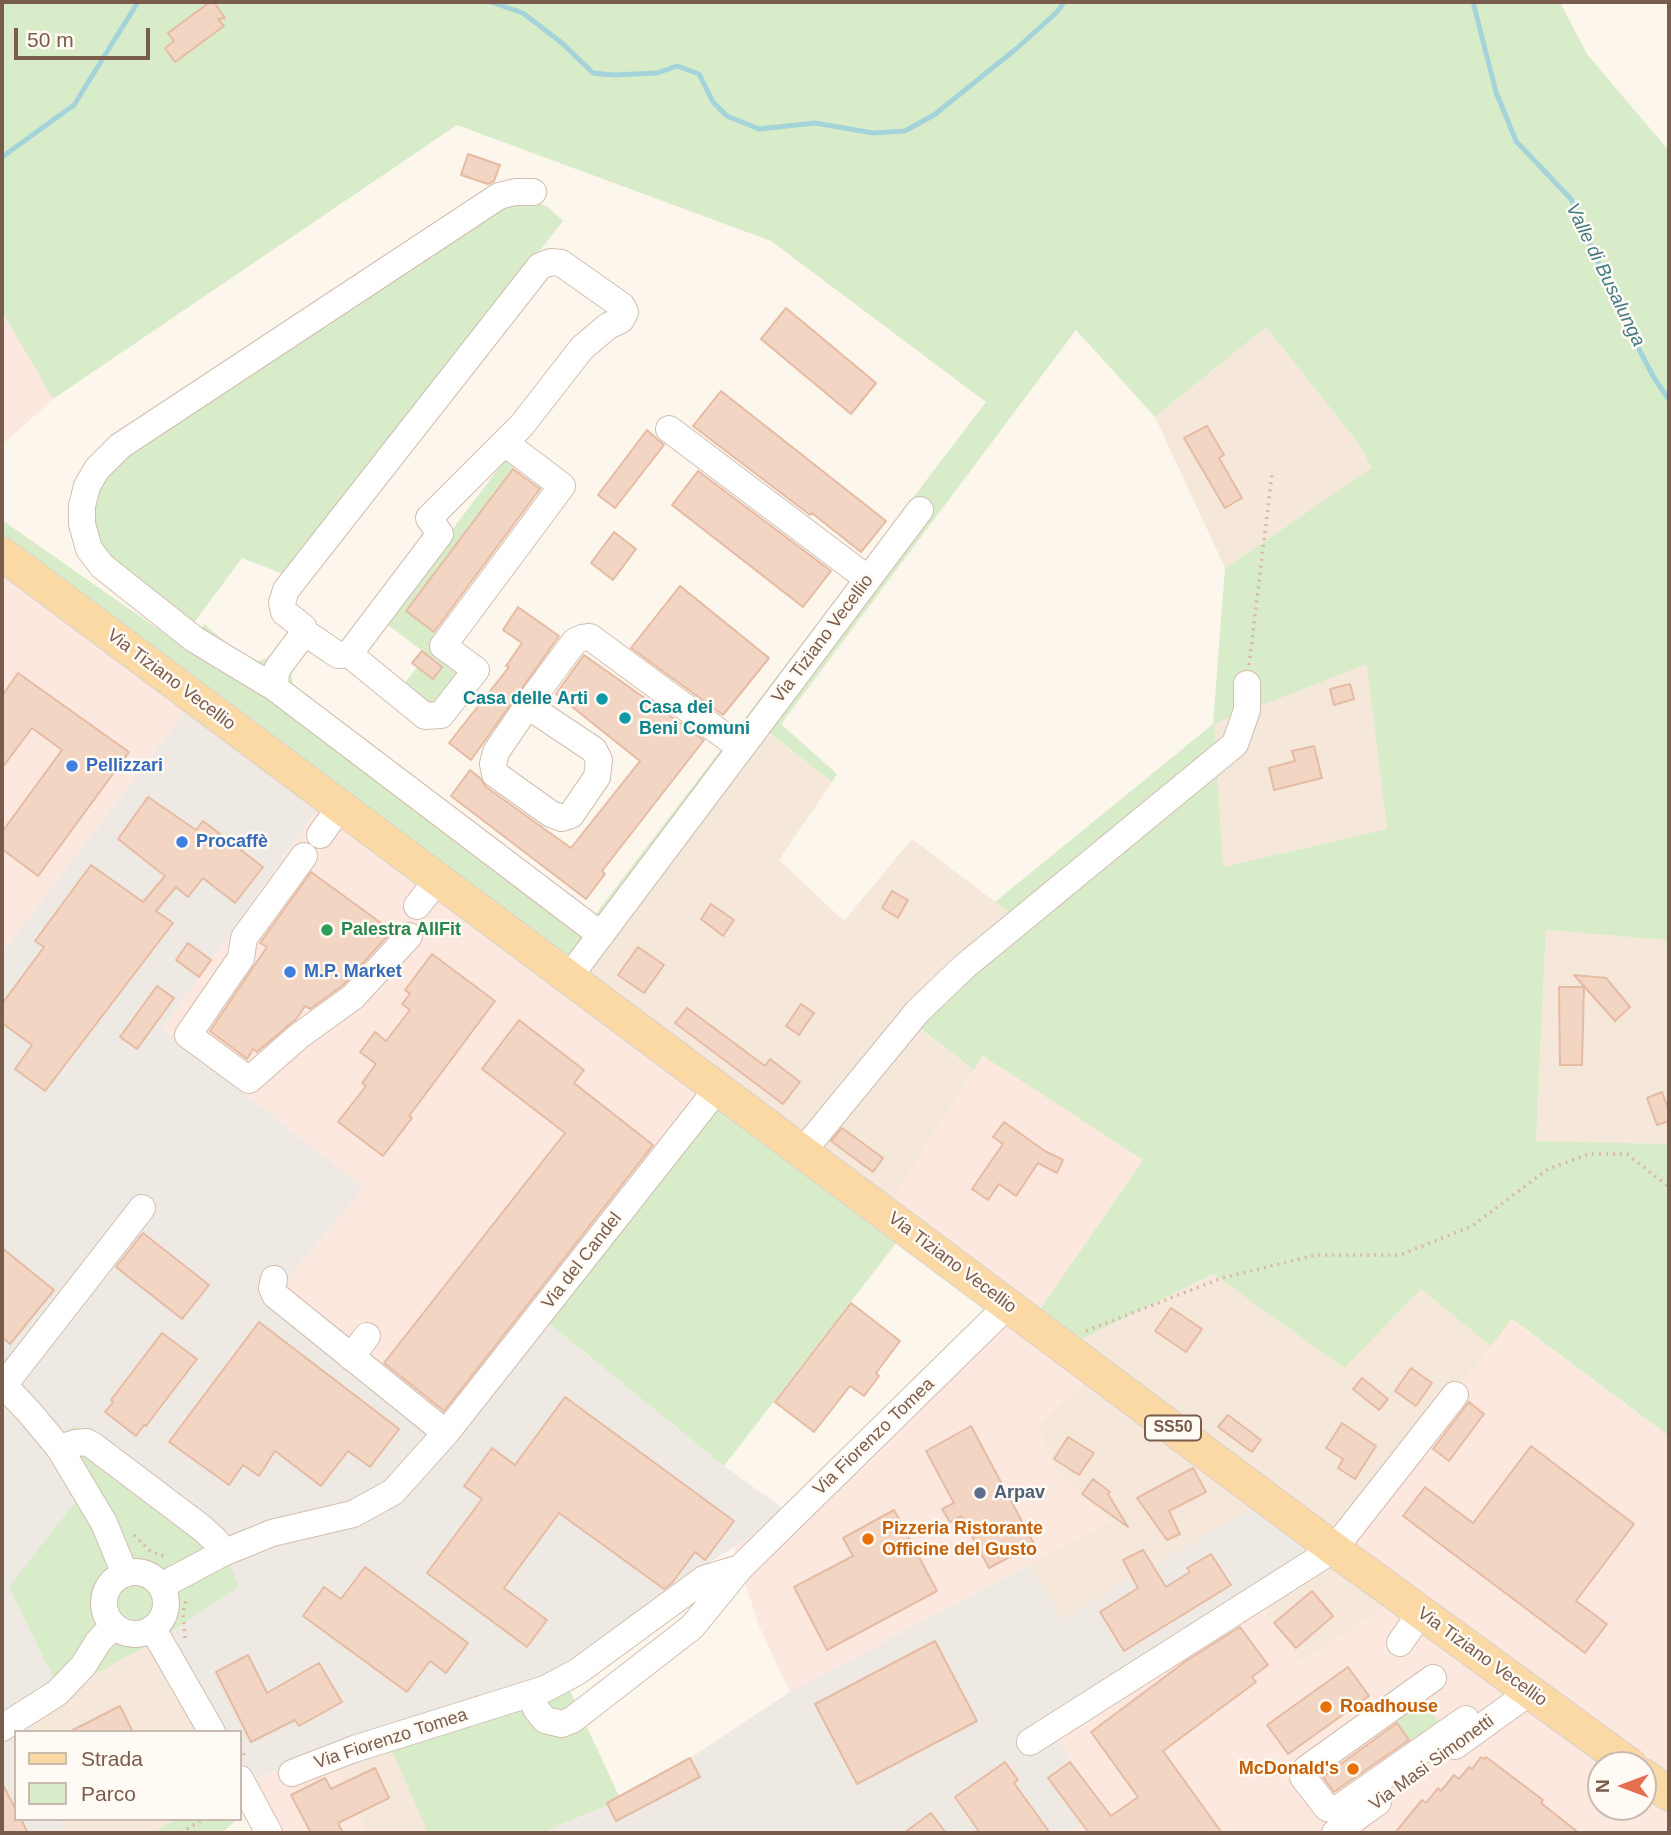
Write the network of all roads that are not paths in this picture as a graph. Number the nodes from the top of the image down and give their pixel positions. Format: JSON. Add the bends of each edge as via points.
{"nodes":[{"id":1,"x":533,"y":192,"type":"dead end"},
{"id":2,"x":669,"y":429,"type":"dead end"},
{"id":3,"x":505,"y":443,"type":"junction"},
{"id":4,"x":920,"y":510,"type":"dead end"},
{"id":5,"x":2,"y":554,"type":"edge"},
{"id":6,"x":868,"y":579,"type":"junction"},
{"id":7,"x":301,"y":637,"type":"junction"},
{"id":8,"x":348,"y":654,"type":"junction"},
{"id":9,"x":1247,"y":684,"type":"road end"},
{"id":10,"x":275,"y":688,"type":"junction"},
{"id":11,"x":528,"y":706,"type":"dead end"},
{"id":12,"x":741,"y":748,"type":"junction"},
{"id":13,"x":340,"y":807,"type":"junction"},
{"id":14,"x":320,"y":835,"type":"dead end"},
{"id":15,"x":304,"y":856,"type":"dead end"},
{"id":16,"x":438,"y":879,"type":"junction"},
{"id":17,"x":417,"y":906,"type":"dead end"},
{"id":18,"x":601,"y":935,"type":"junction"},
{"id":19,"x":409,"y":936,"type":"dead end"},
{"id":20,"x":569,"y":977,"type":"junction"},
{"id":21,"x":718,"y":1088,"type":"junction"},
{"id":22,"x":803,"y":1151,"type":"junction"},
{"id":23,"x":142,"y":1208,"type":"dead end"},
{"id":24,"x":274,"y":1279,"type":"dead end"},
{"id":25,"x":1008,"y":1305,"type":"junction"},
{"id":26,"x":367,"y":1336,"type":"dead end"},
{"id":27,"x":351,"y":1357,"type":"junction"},
{"id":28,"x":3,"y":1384,"type":"edge"},
{"id":29,"x":1455,"y":1395,"type":"dead end"},
{"id":30,"x":446,"y":1433,"type":"junction"},
{"id":31,"x":59,"y":1448,"type":"junction"},
{"id":32,"x":1334,"y":1549,"type":"junction"},
{"id":33,"x":223,"y":1553,"type":"junction"},
{"id":34,"x":740,"y":1568,"type":"junction"},
{"id":35,"x":125,"y":1574,"type":"junction"},
{"id":36,"x":161,"y":1586,"type":"junction"},
{"id":37,"x":1421,"y":1612,"type":"junction"},
{"id":38,"x":113,"y":1626,"type":"junction"},
{"id":39,"x":153,"y":1629,"type":"junction"},
{"id":40,"x":1400,"y":1643,"type":"dead end"},
{"id":41,"x":1433,"y":1678,"type":"dead end"},
{"id":42,"x":1530,"y":1692,"type":"junction"},
{"id":43,"x":531,"y":1695,"type":"junction"},
{"id":44,"x":1466,"y":1719,"type":"dead end"},
{"id":45,"x":2,"y":1728,"type":"edge"},
{"id":46,"x":211,"y":1730,"type":"edge"},
{"id":47,"x":1030,"y":1742,"type":"dead end"},
{"id":48,"x":1610,"y":1751,"type":"edge"},
{"id":49,"x":292,"y":1773,"type":"dead end"},
{"id":50,"x":242,"y":1783,"type":"edge"},
{"id":51,"x":269,"y":1833,"type":"edge"},
{"id":52,"x":1335,"y":1833,"type":"edge"}],
"edges":[{"from":1,"to":10,"type":"street","via":[[499,196],[476,211],[120,446],[87,486],[82,524],[89,549],[102,566],[194,639]]},
{"from":2,"to":6,"type":"street"},
{"from":3,"to":7,"type":"street","via":[[582,348],[621,320],[625,312],[562,263],[540,266],[526,281],[286,590],[284,612],[303,627]]},
{"from":3,"to":8,"type":"street","via":[[429,517],[440,534]]},
{"from":3,"to":8,"type":"street","via":[[562,486],[443,646],[476,670],[441,715],[425,716]]},
{"from":4,"to":6,"type":"street","name":"Via Tiziano Vecellio"},
{"from":5,"to":13,"type":"main road","name":"Via Tiziano Vecellio"},
{"from":6,"to":12,"type":"street","name":"Via Tiziano Vecellio"},
{"from":7,"to":8,"type":"street","via":[[310,636],[338,655]]},
{"from":7,"to":10,"type":"street","via":[[280,665]]},
{"from":9,"to":22,"type":"street","via":[[1247,710],[1235,744],[965,966],[918,1011]]},
{"from":10,"to":18,"type":"street"},
{"from":11,"to":12,"type":"street","via":[[575,641],[590,637]]},
{"from":12,"to":18,"type":"street","name":"Via Tiziano Vecellio"},
{"from":13,"to":14,"type":"street"},
{"from":13,"to":16,"type":"main road","name":"Via Tiziano Vecellio"},
{"from":15,"to":19,"type":"street","via":[[244,938],[241,958],[188,1035],[249,1080],[353,997]]},
{"from":16,"to":17,"type":"street"},
{"from":16,"to":20,"type":"main road","name":"Via Tiziano Vecellio"},
{"from":18,"to":20,"type":"street","name":"Via Tiziano Vecellio"},
{"from":20,"to":21,"type":"main road","name":"Via Tiziano Vecellio"},
{"from":21,"to":22,"type":"main road","name":"Via Tiziano Vecellio","number":"SS50"},
{"from":21,"to":30,"type":"street","name":"Via del Candel"},
{"from":22,"to":25,"type":"main road","name":"Via Tiziano Vecellio","number":"SS50"},
{"from":23,"to":28,"type":"street"},
{"from":24,"to":27,"type":"street","via":[[275,1295]]},
{"from":25,"to":32,"type":"main road","name":"Via Tiziano Vecellio","number":"SS50"},
{"from":25,"to":34,"type":"street","name":"Via Fiorenzo Tomea"},
{"from":26,"to":27,"type":"street"},
{"from":27,"to":30,"type":"street"},
{"from":28,"to":31,"type":"street"},
{"from":29,"to":32,"type":"street"},
{"from":30,"to":33,"type":"street","name":"Via del Candel","via":[[403,1483],[365,1508],[272,1533]]},
{"from":31,"to":33,"type":"street","via":[[86,1442],[92,1445],[202,1528]]},
{"from":31,"to":35,"type":"street","via":[[104,1523]]},
{"from":32,"to":37,"type":"main road","name":"Via Tiziano Vecellio","number":"SS50"},
{"from":32,"to":47,"type":"street"},
{"from":33,"to":36,"type":"street","name":"Via del Candel"},
{"from":34,"to":43,"type":"street","name":"Via Fiorenzo Tomea","via":[[704,1579],[577,1672]]},
{"from":34,"to":43,"type":"street","name":"Via Fiorenzo Tomea","via":[[692,1628],[572,1720],[562,1724],[545,1720]]},
{"from":35,"to":36,"type":"street","via":[[145,1574]]},
{"from":35,"to":38,"type":"street","via":[[110,1584],[104,1601]]},
{"from":36,"to":39,"type":"street","via":[[164,1614]]},
{"from":37,"to":40,"type":"street"},
{"from":37,"to":42,"type":"main road","name":"Via Tiziano Vecellio","number":"SS50"},
{"from":38,"to":39,"type":"street","via":[[136,1635]]},
{"from":38,"to":45,"type":"street","via":[[57,1693]]},
{"from":39,"to":46,"type":"street"},
{"from":41,"to":44,"type":"street","via":[[1306,1769],[1303,1777],[1327,1808],[1336,1810]]},
{"from":42,"to":48,"type":"main road","name":"Via Tiziano Vecellio","number":"SS50"},
{"from":42,"to":52,"type":"street","name":"Via Masi Simonetti"},
{"from":43,"to":49,"type":"street","name":"Via Fiorenzo Tomea","via":[[354,1749]]},
{"from":50,"to":51,"type":"street"}]}
